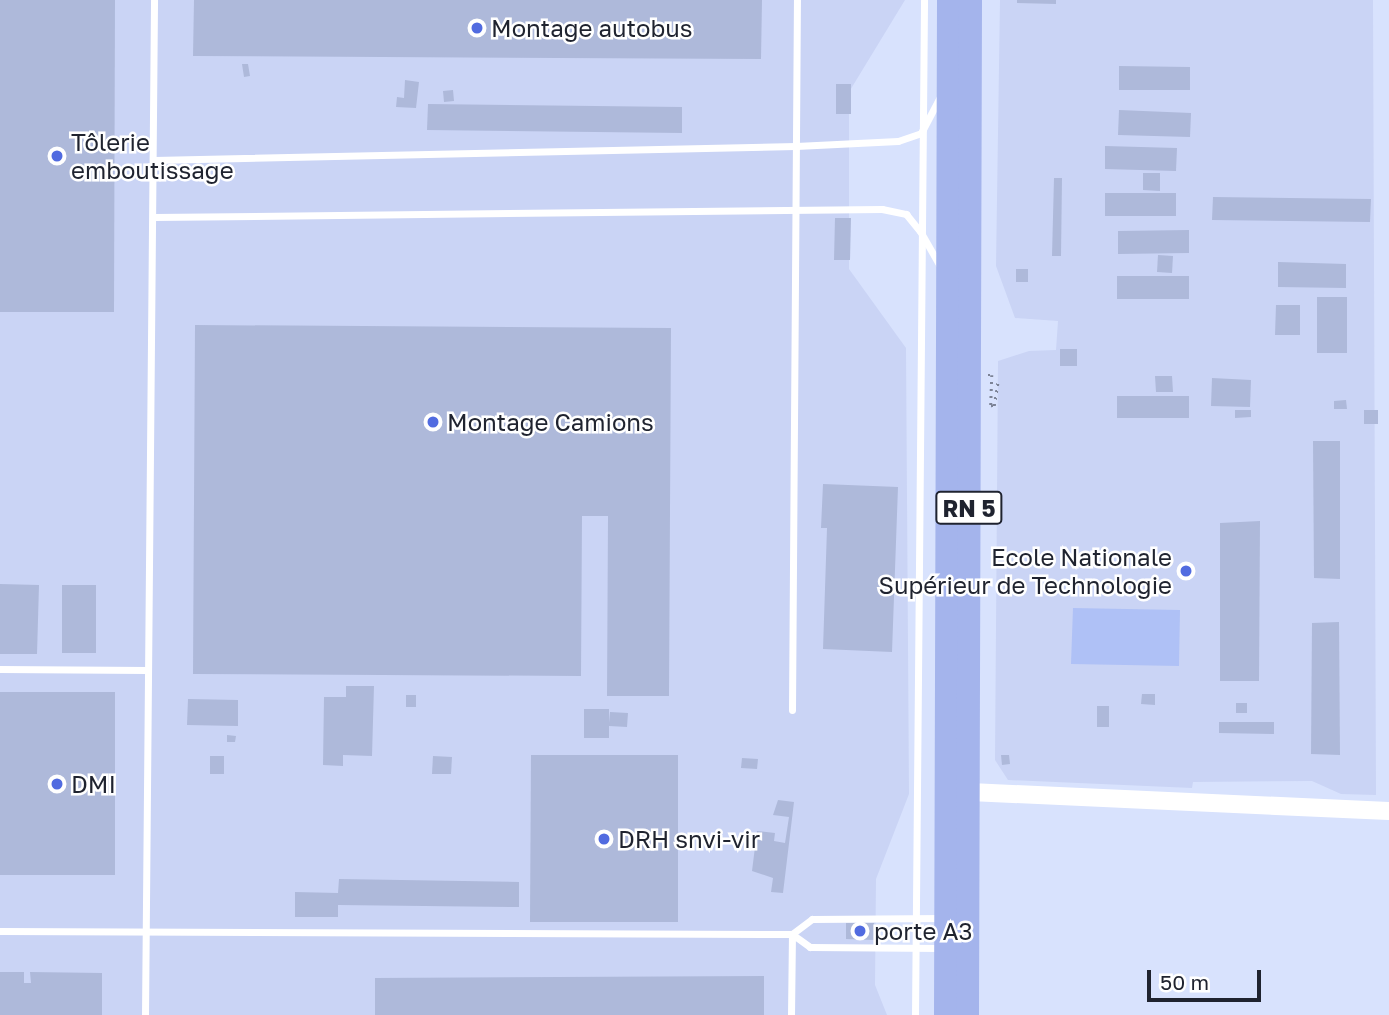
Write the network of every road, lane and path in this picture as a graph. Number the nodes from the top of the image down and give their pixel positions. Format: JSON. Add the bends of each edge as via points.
{"nodes":[{"id":1,"x":154,"y":0,"type":"edge"},
{"id":2,"x":797,"y":0,"type":"edge"},
{"id":3,"x":923,"y":0,"type":"edge"},
{"id":4,"x":948,"y":0,"type":"edge"},
{"id":5,"x":970,"y":0,"type":"edge"},
{"id":6,"x":948,"y":80,"type":"junction"},
{"id":7,"x":921,"y":134,"type":"junction"},
{"id":8,"x":796,"y":146,"type":"junction"},
{"id":9,"x":154,"y":160,"type":"junction"},
{"id":10,"x":795,"y":208,"type":"junction"},
{"id":11,"x":154,"y":217,"type":"junction"},
{"id":12,"x":920,"y":230,"type":"junction"},
{"id":13,"x":948,"y":282,"type":"junction"},
{"id":14,"x":992,"y":375,"type":"dead end"},
{"id":15,"x":998,"y":382,"type":"dead end"},
{"id":16,"x":0,"y":669,"type":"edge"},
{"id":17,"x":147,"y":670,"type":"junction"},
{"id":18,"x":792,"y":710,"type":"dead end"},
{"id":19,"x":970,"y":792,"type":"junction"},
{"id":20,"x":1389,"y":811,"type":"edge"},
{"id":21,"x":917,"y":918,"type":"junction"},
{"id":22,"x":946,"y":918,"type":"junction"},
{"id":23,"x":0,"y":931,"type":"edge"},
{"id":24,"x":146,"y":931,"type":"junction"},
{"id":25,"x":792,"y":934,"type":"junction"},
{"id":26,"x":916,"y":948,"type":"junction"},
{"id":27,"x":946,"y":948,"type":"junction"},
{"id":28,"x":145,"y":1015,"type":"edge"},
{"id":29,"x":791,"y":1015,"type":"edge"},
{"id":30,"x":915,"y":1015,"type":"edge"},
{"id":31,"x":946,"y":1015,"type":"edge"},
{"id":32,"x":967,"y":1015,"type":"edge"}],
"edges":[{"from":1,"to":9,"type":"lane"},
{"from":2,"to":8,"type":"lane"},
{"from":3,"to":7,"type":"lane"},
{"from":4,"to":6,"type":"highway","number":"RN 5"},
{"from":5,"to":19,"type":"highway","number":"RN 5"},
{"from":6,"to":7,"type":"lane"},
{"from":6,"to":13,"type":"highway","number":"RN 5"},
{"from":7,"to":8,"type":"lane","via":[[898,141]]},
{"from":7,"to":12,"type":"lane"},
{"from":8,"to":9,"type":"lane"},
{"from":8,"to":10,"type":"lane"},
{"from":9,"to":11,"type":"lane"},
{"from":10,"to":11,"type":"lane"},
{"from":10,"to":12,"type":"lane","via":[[882,209],[906,214]]},
{"from":10,"to":18,"type":"lane"},
{"from":11,"to":17,"type":"lane"},
{"from":12,"to":13,"type":"lane"},
{"from":12,"to":21,"type":"lane"},
{"from":13,"to":22,"type":"highway","number":"RN 5"},
{"from":14,"to":15,"type":"path","via":[[990,405],[994,406]]},
{"from":16,"to":17,"type":"lane"},
{"from":17,"to":24,"type":"lane"},
{"from":19,"to":20,"type":"street"},
{"from":19,"to":32,"type":"highway","number":"RN 5"},
{"from":21,"to":22,"type":"lane"},
{"from":21,"to":25,"type":"lane","via":[[812,919]]},
{"from":21,"to":26,"type":"lane"},
{"from":22,"to":27,"type":"highway","number":"RN 5"},
{"from":23,"to":24,"type":"lane"},
{"from":24,"to":25,"type":"lane"},
{"from":24,"to":28,"type":"lane"},
{"from":25,"to":26,"type":"lane","via":[[810,947]]},
{"from":25,"to":29,"type":"lane"},
{"from":26,"to":27,"type":"lane"},
{"from":26,"to":30,"type":"lane"},
{"from":27,"to":31,"type":"highway","number":"RN 5"}]}
